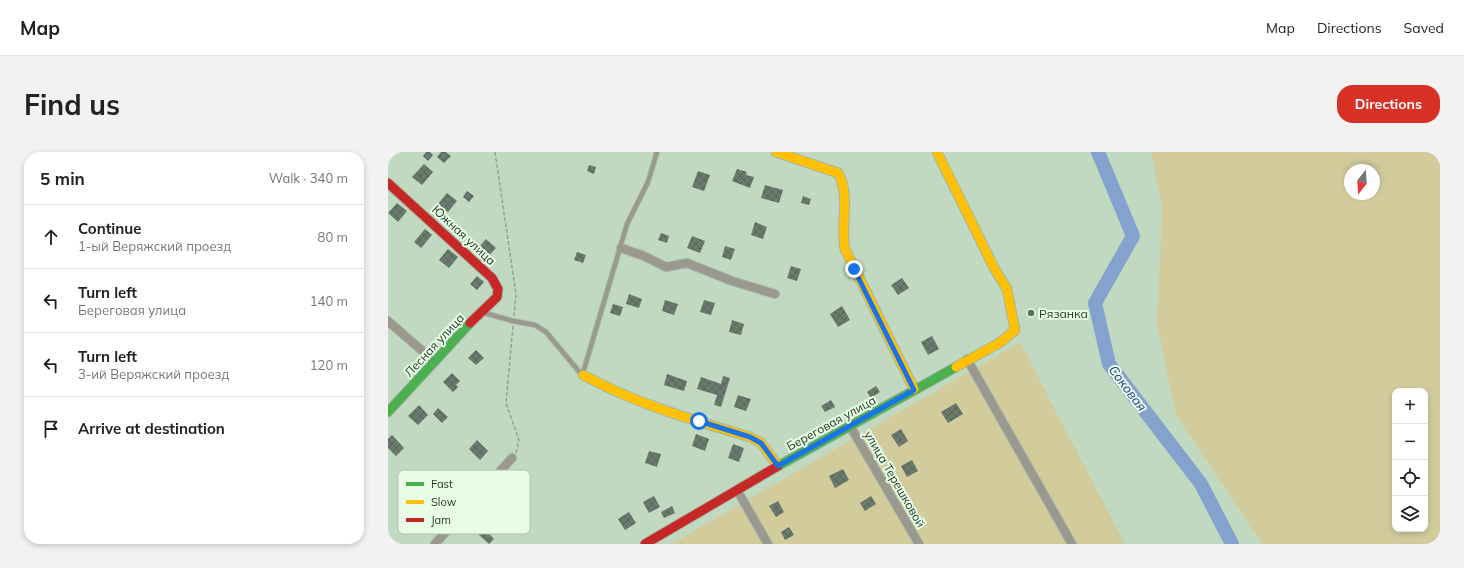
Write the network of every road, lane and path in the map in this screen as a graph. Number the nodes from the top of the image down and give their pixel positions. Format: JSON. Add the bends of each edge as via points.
{"nodes":[{"id":1,"x":495,"y":152,"type":"edge"},
{"id":2,"x":657,"y":152,"type":"edge"},
{"id":3,"x":776,"y":152,"type":"edge"},
{"id":4,"x":937,"y":152,"type":"edge"},
{"id":5,"x":388,"y":183,"type":"edge"},
{"id":6,"x":621,"y":248,"type":"junction"},
{"id":7,"x":775,"y":294,"type":"dead end"},
{"id":8,"x":482,"y":312,"type":"junction"},
{"id":9,"x":388,"y":321,"type":"edge"},
{"id":10,"x":513,"y":322,"type":"junction"},
{"id":11,"x":967,"y":359,"type":"junction"},
{"id":12,"x":435,"y":362,"type":"junction"},
{"id":13,"x":583,"y":375,"type":"junction"},
{"id":14,"x":914,"y":390,"type":"junction"},
{"id":15,"x":388,"y":412,"type":"edge"},
{"id":16,"x":850,"y":426,"type":"junction"},
{"id":17,"x":512,"y":458,"type":"joint"},
{"id":18,"x":778,"y":466,"type":"junction"},
{"id":19,"x":501,"y":470,"type":"edge"},
{"id":20,"x":737,"y":490,"type":"junction"},
{"id":21,"x":444,"y":534,"type":"edge"},
{"id":22,"x":435,"y":544,"type":"edge"},
{"id":23,"x":645,"y":544,"type":"edge"},
{"id":24,"x":768,"y":544,"type":"edge"},
{"id":25,"x":918,"y":544,"type":"edge"},
{"id":26,"x":1072,"y":544,"type":"edge"}],
"edges":[{"from":1,"to":10,"type":"path","via":[[516,294]]},
{"from":2,"to":6,"type":"lane","via":[[648,182],[627,224]]},
{"from":3,"to":14,"type":"street","via":[[838,173],[842,178],[842,232],[845,249]]},
{"from":4,"to":11,"type":"street","name":"Береговая улица","via":[[994,268],[1007,289],[1015,330],[1001,342]]},
{"from":5,"to":8,"type":"street","name":"Южная улица","via":[[492,278],[498,289],[497,297]]},
{"from":6,"to":7,"type":"street","via":[[666,267],[687,262],[732,281]]},
{"from":6,"to":13,"type":"lane"},
{"from":8,"to":10,"type":"lane"},
{"from":8,"to":12,"type":"street","name":"Лесная улица"},
{"from":9,"to":12,"type":"street"},
{"from":10,"to":13,"type":"lane","via":[[535,325],[546,332]]},
{"from":10,"to":17,"type":"path","via":[[506,403],[519,440],[518,451]]},
{"from":11,"to":14,"type":"street","name":"Береговая улица"},
{"from":11,"to":26,"type":"street"},
{"from":12,"to":15,"type":"street","name":"Лесная улица"},
{"from":13,"to":18,"type":"street","via":[[603,388],[750,437],[761,443]]},
{"from":14,"to":16,"type":"street","name":"Береговая улица"},
{"from":16,"to":18,"type":"street","name":"Береговая улица"},
{"from":16,"to":25,"type":"street","name":"улица Терешковой"},
{"from":17,"to":19,"type":"street"},
{"from":18,"to":20,"type":"street","name":"Береговая улица"},
{"from":20,"to":23,"type":"street","name":"Береговая улица"},
{"from":20,"to":24,"type":"street"},
{"from":21,"to":22,"type":"street"}]}
